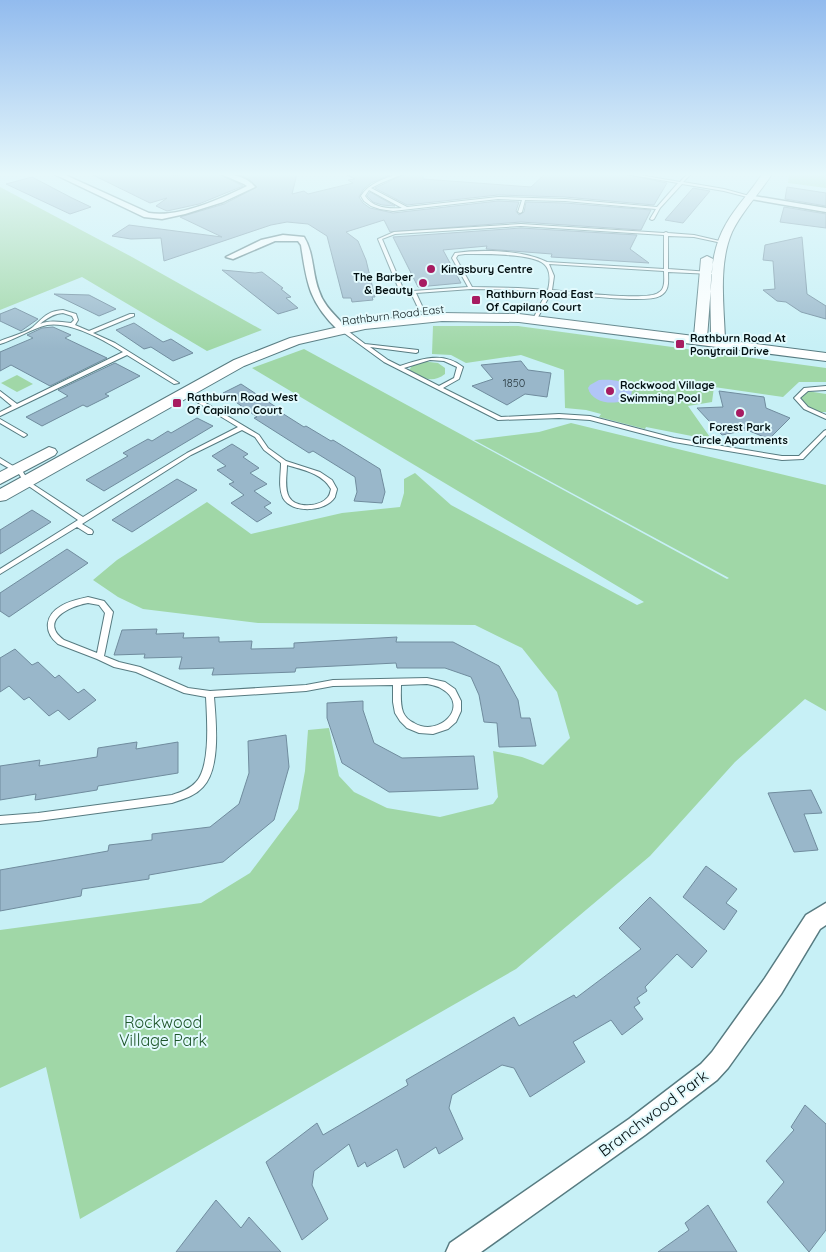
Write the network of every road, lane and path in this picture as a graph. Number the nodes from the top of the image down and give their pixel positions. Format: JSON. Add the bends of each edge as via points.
{"nodes":[{"id":1,"x":401,"y":232,"type":"edge"},
{"id":2,"x":656,"y":232,"type":"edge"},
{"id":3,"x":715,"y":232,"type":"edge"},
{"id":4,"x":666,"y":233,"type":"junction"},
{"id":5,"x":717,"y":241,"type":"junction"},
{"id":6,"x":230,"y":257,"type":"dead end"},
{"id":7,"x":546,"y":263,"type":"junction"},
{"id":8,"x":666,"y":271,"type":"junction"},
{"id":9,"x":713,"y":273,"type":"junction"},
{"id":10,"x":471,"y":288,"type":"junction"},
{"id":11,"x":414,"y":292,"type":"junction"},
{"id":12,"x":548,"y":292,"type":"junction"},
{"id":13,"x":421,"y":309,"type":"junction"},
{"id":14,"x":132,"y":315,"type":"dead end"},
{"id":15,"x":538,"y":315,"type":"junction"},
{"id":16,"x":442,"y":317,"type":"junction"},
{"id":17,"x":72,"y":325,"type":"junction"},
{"id":18,"x":338,"y":326,"type":"junction"},
{"id":19,"x":35,"y":327,"type":"junction"},
{"id":20,"x":88,"y":333,"type":"junction"},
{"id":21,"x":700,"y":336,"type":"junction"},
{"id":22,"x":718,"y":338,"type":"junction"},
{"id":23,"x":0,"y":343,"type":"edge"},
{"id":24,"x":362,"y":344,"type":"junction"},
{"id":25,"x":826,"y":347,"type":"edge"},
{"id":26,"x":416,"y":351,"type":"dead end"},
{"id":27,"x":126,"y":353,"type":"junction"},
{"id":28,"x":826,"y":357,"type":"edge"},
{"id":29,"x":399,"y":368,"type":"junction"},
{"id":30,"x":180,"y":388,"type":"junction"},
{"id":31,"x":439,"y":388,"type":"junction"},
{"id":32,"x":826,"y":388,"type":"edge"},
{"id":33,"x":0,"y":393,"type":"edge"},
{"id":34,"x":16,"y":406,"type":"junction"},
{"id":35,"x":0,"y":414,"type":"edge"},
{"id":36,"x":826,"y":417,"type":"edge"},
{"id":37,"x":0,"y":421,"type":"edge"},
{"id":38,"x":241,"y":428,"type":"junction"},
{"id":39,"x":826,"y":432,"type":"edge"},
{"id":40,"x":24,"y":435,"type":"dead end"},
{"id":41,"x":0,"y":460,"type":"edge"},
{"id":42,"x":284,"y":462,"type":"junction"},
{"id":43,"x":21,"y":475,"type":"junction"},
{"id":44,"x":0,"y":479,"type":"edge"},
{"id":45,"x":0,"y":496,"type":"edge"},
{"id":46,"x":79,"y":522,"type":"junction"},
{"id":47,"x":90,"y":532,"type":"dead end"},
{"id":48,"x":0,"y":572,"type":"edge"},
{"id":49,"x":100,"y":657,"type":"junction"},
{"id":50,"x":397,"y":682,"type":"junction"},
{"id":51,"x":210,"y":694,"type":"junction"},
{"id":52,"x":0,"y":820,"type":"edge"},
{"id":53,"x":826,"y":913,"type":"edge"},
{"id":54,"x":458,"y":1252,"type":"edge"}],
"edges":[{"from":1,"to":11,"type":"lane","via":[[382,237],[382,243],[400,287]]},
{"from":2,"to":4,"type":"lane"},
{"from":3,"to":5,"type":"street"},
{"from":4,"to":5,"type":"lane"},
{"from":4,"to":8,"type":"lane"},
{"from":5,"to":9,"type":"street"},
{"from":6,"to":18,"type":"street","via":[[274,239],[290,237],[301,240],[305,245],[316,298],[323,311]]},
{"from":7,"to":8,"type":"lane"},
{"from":7,"to":10,"type":"lane","via":[[530,256],[456,254],[454,258]]},
{"from":7,"to":12,"type":"lane","via":[[552,276]]},
{"from":8,"to":9,"type":"lane"},
{"from":8,"to":12,"type":"lane","via":[[666,286],[658,296],[616,297]]},
{"from":9,"to":21,"type":"street"},
{"from":9,"to":22,"type":"street"},
{"from":10,"to":11,"type":"lane"},
{"from":10,"to":12,"type":"lane"},
{"from":11,"to":13,"type":"lane"},
{"from":12,"to":15,"type":"lane"},
{"from":13,"to":15,"type":"street","name":"Rathburn Road East","via":[[476,307]]},
{"from":13,"to":16,"type":"lane"},
{"from":13,"to":18,"type":"street","name":"Rathburn Road East"},
{"from":14,"to":20,"type":"lane"},
{"from":15,"to":16,"type":"street","name":"Rathburn Road East"},
{"from":15,"to":21,"type":"street","name":"Rathburn Road East"},
{"from":15,"to":21,"type":"street","name":"Rathburn Road East","via":[[682,338]]},
{"from":16,"to":18,"type":"street","name":"Rathburn Road East"},
{"from":17,"to":19,"type":"lane","via":[[56,323]]},
{"from":17,"to":19,"type":"lane","via":[[76,320],[74,315],[60,312],[46,316]]},
{"from":17,"to":20,"type":"lane"},
{"from":18,"to":24,"type":"lane"},
{"from":18,"to":30,"type":"street","name":"Rathburn Road East","via":[[282,336],[257,345],[218,361]]},
{"from":19,"to":23,"type":"lane"},
{"from":20,"to":27,"type":"lane"},
{"from":21,"to":22,"type":"street"},
{"from":22,"to":25,"type":"street"},
{"from":22,"to":28,"type":"street"},
{"from":24,"to":26,"type":"lane"},
{"from":24,"to":29,"type":"lane"},
{"from":27,"to":30,"type":"lane"},
{"from":27,"to":34,"type":"lane"},
{"from":29,"to":31,"type":"lane"},
{"from":29,"to":31,"type":"lane","via":[[437,357],[452,360],[460,367],[456,379]]},
{"from":30,"to":38,"type":"lane"},
{"from":30,"to":43,"type":"street","name":"Rathburn Road East"},
{"from":31,"to":39,"type":"lane","via":[[500,419],[590,418],[674,440],[782,458],[801,458]]},
{"from":32,"to":36,"type":"lane","via":[[806,389],[796,398],[805,409]]},
{"from":33,"to":34,"type":"lane"},
{"from":34,"to":35,"type":"lane"},
{"from":37,"to":40,"type":"lane"},
{"from":38,"to":42,"type":"lane","via":[[257,436],[266,449]]},
{"from":38,"to":46,"type":"lane","via":[[189,454]]},
{"from":41,"to":43,"type":"lane"},
{"from":42,"to":42,"type":"lane","via":[[284,489],[286,498],[291,502],[302,507],[315,506],[332,497],[334,486],[325,478]]},
{"from":43,"to":44,"type":"street","name":"Rathburn Road East"},
{"from":43,"to":45,"type":"street","name":"Rathburn Road East"},
{"from":43,"to":46,"type":"lane"},
{"from":46,"to":47,"type":"lane"},
{"from":46,"to":48,"type":"lane"},
{"from":49,"to":49,"type":"lane","via":[[109,615],[106,607],[98,602],[83,601],[59,612],[51,626],[57,639]]},
{"from":49,"to":51,"type":"lane","via":[[187,691]]},
{"from":50,"to":50,"type":"lane","via":[[399,713],[410,726],[435,730],[455,718],[457,698],[446,686],[433,682]]},
{"from":50,"to":51,"type":"lane","via":[[332,683],[306,688]]},
{"from":51,"to":52,"type":"lane","via":[[210,765],[205,778],[188,794]]},
{"from":53,"to":54,"type":"street","name":"Branchwood Park","via":[[813,922],[773,986],[709,1072],[637,1127]]}]}
